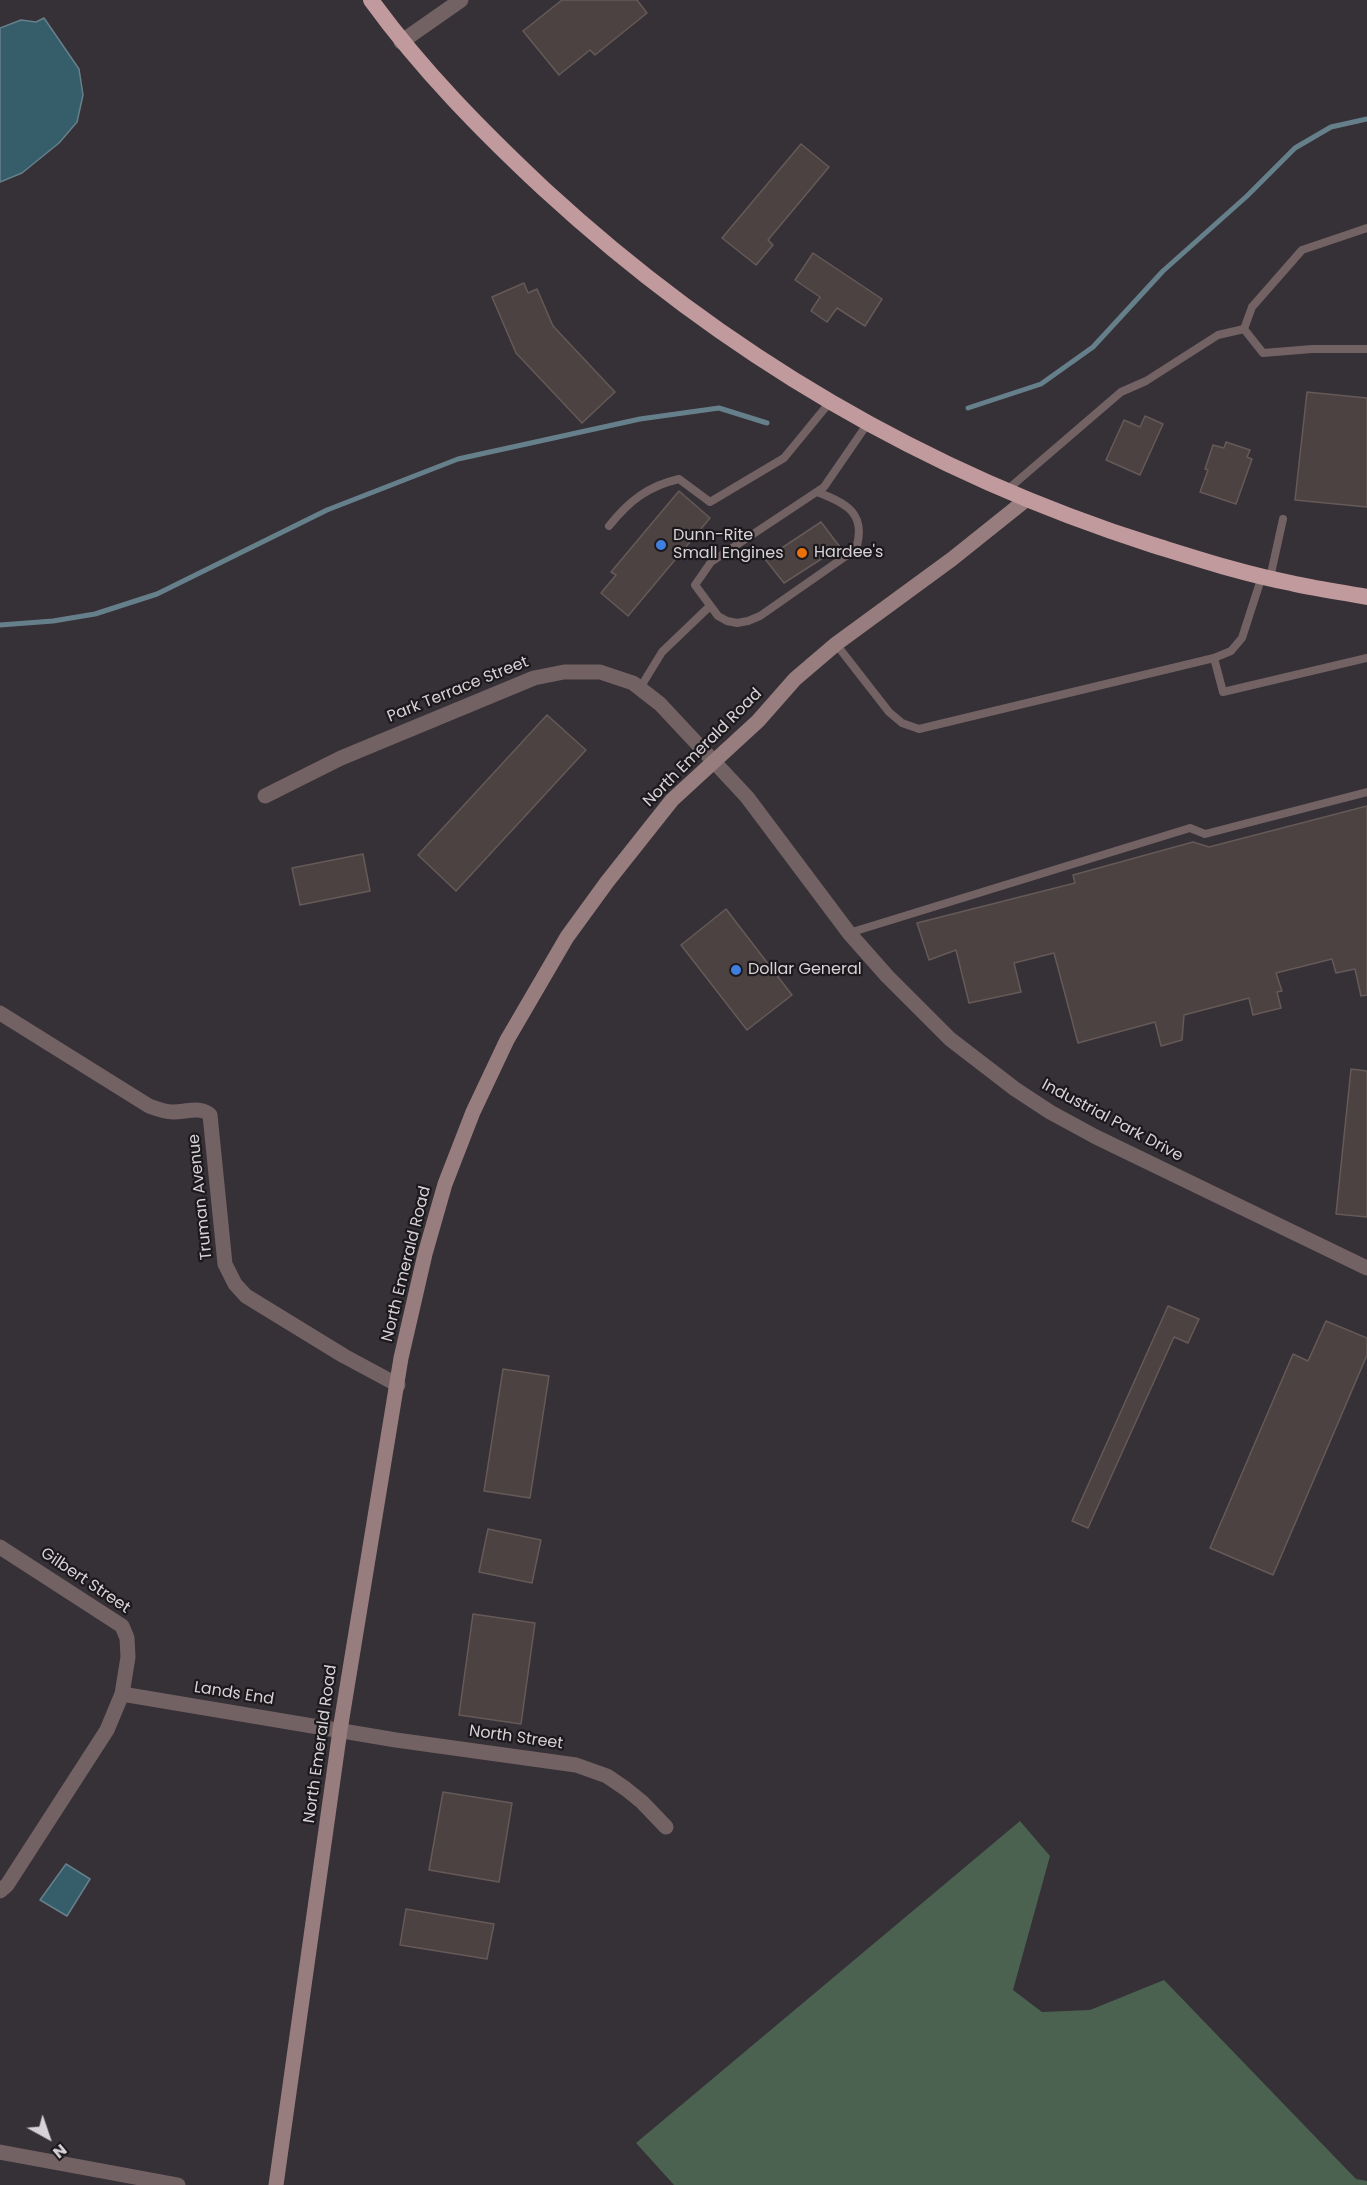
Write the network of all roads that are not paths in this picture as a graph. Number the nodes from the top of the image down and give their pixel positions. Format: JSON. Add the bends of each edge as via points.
{"nodes":[{"id":1,"x":370,"y":0,"type":"edge"},
{"id":2,"x":461,"y":0,"type":"edge"},
{"id":3,"x":401,"y":42,"type":"junction"},
{"id":4,"x":1367,"y":228,"type":"edge"},
{"id":5,"x":1244,"y":329,"type":"junction"},
{"id":6,"x":1367,"y":349,"type":"edge"},
{"id":7,"x":830,"y":402,"type":"junction"},
{"id":8,"x":868,"y":423,"type":"junction"},
{"id":9,"x":1006,"y":490,"type":"junction"},
{"id":10,"x":817,"y":492,"type":"junction"},
{"id":11,"x":1027,"y":499,"type":"junction"},
{"id":12,"x":1283,"y":519,"type":"dead end"},
{"id":13,"x":609,"y":526,"type":"dead end"},
{"id":14,"x":1266,"y":577,"type":"junction"},
{"id":15,"x":1367,"y":597,"type":"edge"},
{"id":16,"x":710,"y":606,"type":"junction"},
{"id":17,"x":836,"y":644,"type":"junction"},
{"id":18,"x":1214,"y":658,"type":"junction"},
{"id":19,"x":1367,"y":658,"type":"edge"},
{"id":20,"x":640,"y":688,"type":"junction"},
{"id":21,"x":716,"y":762,"type":"junction"},
{"id":22,"x":1367,"y":792,"type":"edge"},
{"id":23,"x":265,"y":796,"type":"dead end"},
{"id":24,"x":849,"y":933,"type":"junction"},
{"id":25,"x":0,"y":1012,"type":"edge"},
{"id":26,"x":1367,"y":1268,"type":"edge"},
{"id":27,"x":398,"y":1385,"type":"junction"},
{"id":28,"x":0,"y":1547,"type":"edge"},
{"id":29,"x":122,"y":1694,"type":"junction"},
{"id":30,"x":340,"y":1730,"type":"junction"},
{"id":31,"x":666,"y":1827,"type":"dead end"},
{"id":32,"x":0,"y":1891,"type":"edge"},
{"id":33,"x":0,"y":2152,"type":"edge"},
{"id":34,"x":178,"y":2185,"type":"edge"},
{"id":35,"x":276,"y":2185,"type":"edge"}],
"edges":[{"from":1,"to":3,"type":"highway"},
{"from":2,"to":3,"type":"street"},
{"from":3,"to":7,"type":"highway","via":[[516,162],[599,239],[669,296]]},
{"from":4,"to":5,"type":"lane","via":[[1302,250],[1252,307]]},
{"from":5,"to":6,"type":"lane","via":[[1263,353]]},
{"from":5,"to":9,"type":"lane","via":[[1218,335],[1121,393]]},
{"from":7,"to":8,"type":"highway"},
{"from":7,"to":13,"type":"lane","via":[[784,458],[710,502],[679,478],[642,494]]},
{"from":8,"to":9,"type":"highway"},
{"from":8,"to":10,"type":"lane"},
{"from":9,"to":11,"type":"highway"},
{"from":10,"to":16,"type":"lane","via":[[711,562],[695,585]]},
{"from":10,"to":16,"type":"lane","via":[[842,501],[854,513],[859,538],[856,549],[760,616],[737,623],[727,621]]},
{"from":11,"to":14,"type":"highway","via":[[1119,534]]},
{"from":11,"to":17,"type":"main road","name":"North Emerald Road"},
{"from":12,"to":14,"type":"lane"},
{"from":14,"to":15,"type":"highway"},
{"from":14,"to":18,"type":"lane","via":[[1242,638],[1231,651]]},
{"from":16,"to":20,"type":"lane","via":[[662,652]]},
{"from":17,"to":18,"type":"lane","via":[[889,712],[902,723],[919,729]]},
{"from":17,"to":21,"type":"main road","name":"North Emerald Road","via":[[795,680]]},
{"from":18,"to":19,"type":"lane","via":[[1223,692]]},
{"from":20,"to":21,"type":"street","name":"Park Terrace Street"},
{"from":20,"to":23,"type":"street","name":"Park Terrace Street","via":[[616,676],[591,671],[534,678],[340,758]]},
{"from":21,"to":24,"type":"street","name":"Industrial Park Drive"},
{"from":21,"to":27,"type":"main road","name":"North Emerald Road","via":[[672,801],[607,882],[567,938],[507,1040],[445,1184],[425,1254]]},
{"from":22,"to":24,"type":"lane","via":[[1205,834],[1190,828]]},
{"from":24,"to":26,"type":"street","name":"Industrial Park Drive","via":[[919,1010],[1024,1095],[1096,1137]]},
{"from":25,"to":27,"type":"street","name":"Truman Avenue","via":[[149,1106],[171,1112],[206,1111],[210,1115],[225,1264],[234,1284],[246,1296]]},
{"from":27,"to":30,"type":"main road","name":"North Emerald Road"},
{"from":28,"to":29,"type":"street","name":"Gilbert Street","via":[[125,1630],[128,1657]]},
{"from":29,"to":30,"type":"street","name":"Lands End"},
{"from":29,"to":32,"type":"street","via":[[106,1730]]},
{"from":30,"to":31,"type":"street","name":"North Street","via":[[588,1767],[626,1789]]},
{"from":30,"to":35,"type":"main road","name":"North Emerald Road"},
{"from":33,"to":34,"type":"street"}]}
